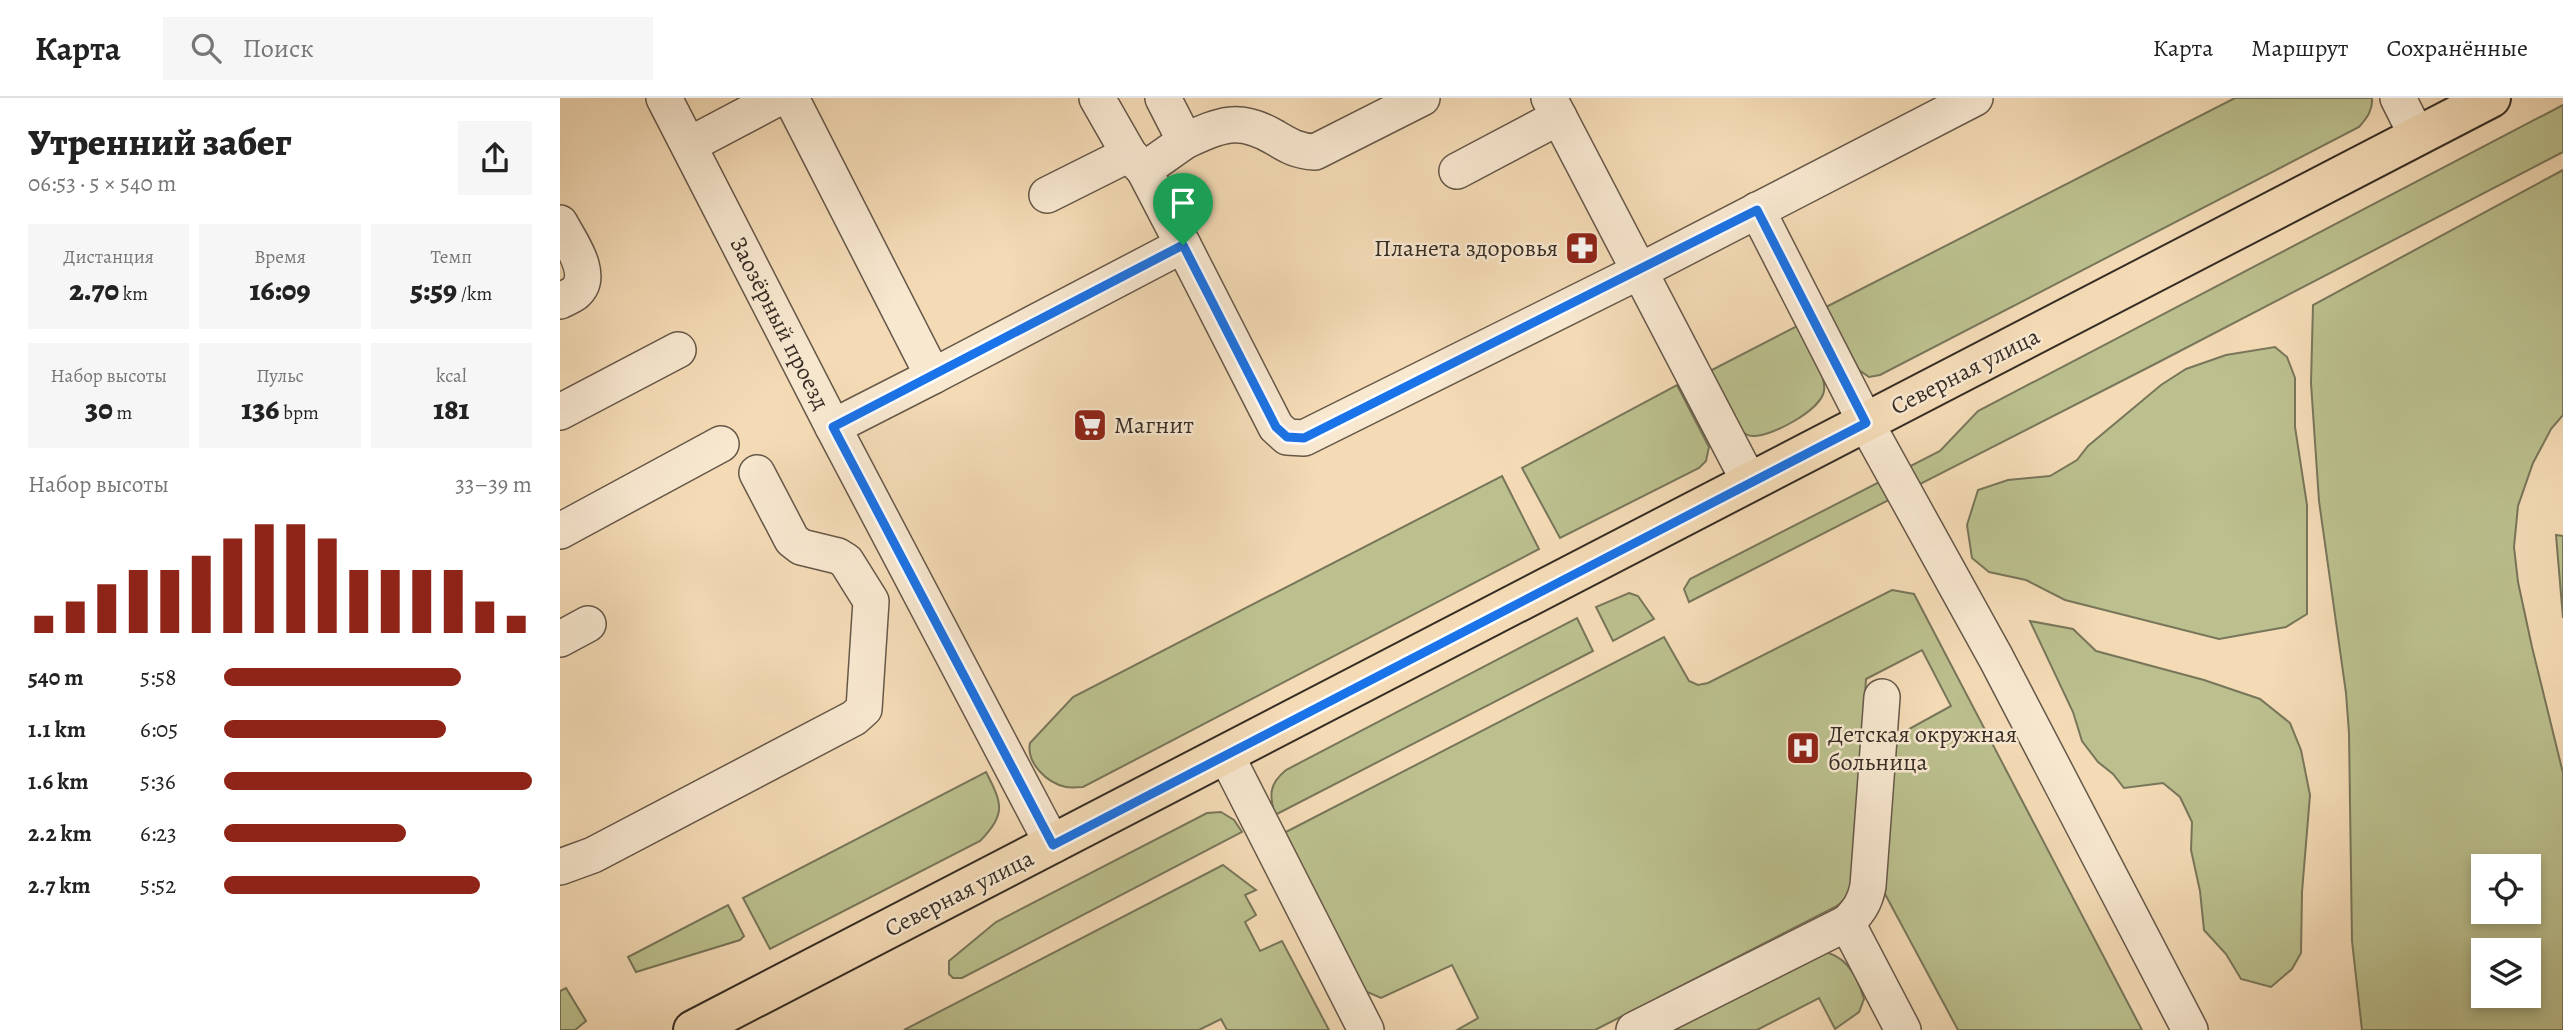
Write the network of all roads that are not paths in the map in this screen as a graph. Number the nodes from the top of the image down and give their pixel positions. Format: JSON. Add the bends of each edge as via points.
{"nodes":[{"id":1,"x":664,"y":98,"type":"edge"},
{"id":2,"x":778,"y":98,"type":"edge"},
{"id":3,"x":791,"y":98,"type":"edge"},
{"id":4,"x":1097,"y":98,"type":"edge"},
{"id":5,"x":1163,"y":98,"type":"edge"},
{"id":6,"x":1422,"y":98,"type":"edge"},
{"id":7,"x":1975,"y":98,"type":"edge"},
{"id":8,"x":2398,"y":98,"type":"edge"},
{"id":9,"x":2491,"y":98,"type":"edge"},
{"id":10,"x":1554,"y":107,"type":"edge"},
{"id":11,"x":2417,"y":136,"type":"junction"},
{"id":12,"x":1185,"y":141,"type":"junction"},
{"id":13,"x":689,"y":145,"type":"junction"},
{"id":14,"x":1137,"y":162,"type":"junction"},
{"id":15,"x":1457,"y":172,"type":"dead end"},
{"id":16,"x":1047,"y":195,"type":"dead end"},
{"id":17,"x":1757,"y":210,"type":"junction"},
{"id":18,"x":560,"y":223,"type":"edge"},
{"id":19,"x":1183,"y":245,"type":"junction"},
{"id":20,"x":1638,"y":272,"type":"junction"},
{"id":21,"x":560,"y":301,"type":"edge"},
{"id":22,"x":678,"y":350,"type":"dead end"},
{"id":23,"x":933,"y":376,"type":"junction"},
{"id":24,"x":560,"y":412,"type":"edge"},
{"id":25,"x":1866,"y":423,"type":"junction"},
{"id":26,"x":833,"y":427,"type":"junction"},
{"id":27,"x":722,"y":444,"type":"dead end"},
{"id":28,"x":757,"y":473,"type":"dead end"},
{"id":29,"x":1750,"y":483,"type":"junction"},
{"id":30,"x":560,"y":531,"type":"edge"},
{"id":31,"x":1882,"y":697,"type":"dead end"},
{"id":32,"x":1226,"y":755,"type":"junction"},
{"id":33,"x":1053,"y":845,"type":"junction"},
{"id":34,"x":560,"y":867,"type":"edge"},
{"id":35,"x":1847,"y":923,"type":"junction"},
{"id":36,"x":693,"y":1030,"type":"edge"},
{"id":37,"x":1366,"y":1030,"type":"edge"},
{"id":38,"x":1634,"y":1030,"type":"edge"},
{"id":39,"x":1903,"y":1030,"type":"edge"},
{"id":40,"x":2190,"y":1030,"type":"edge"}],
"edges":[{"from":1,"to":13,"type":"street","name":"Заозёрный проезд"},
{"from":2,"to":13,"type":"street"},
{"from":3,"to":23,"type":"street"},
{"from":4,"to":14,"type":"street"},
{"from":5,"to":12,"type":"street"},
{"from":6,"to":12,"type":"street","via":[[1315,152],[1298,151],[1240,123]]},
{"from":7,"to":17,"type":"street"},
{"from":8,"to":11,"type":"street"},
{"from":9,"to":11,"type":"main road","name":"Северная улица"},
{"from":10,"to":15,"type":"street"},
{"from":10,"to":20,"type":"street"},
{"from":11,"to":25,"type":"main road","name":"Северная улица"},
{"from":12,"to":14,"type":"street"},
{"from":13,"to":26,"type":"street","name":"Заозёрный проезд"},
{"from":14,"to":16,"type":"street"},
{"from":14,"to":19,"type":"street"},
{"from":17,"to":20,"type":"street"},
{"from":17,"to":25,"type":"street"},
{"from":18,"to":21,"type":"street","via":[[582,265],[584,279],[576,293]]},
{"from":19,"to":20,"type":"street","via":[[1276,427],[1287,437],[1304,438]]},
{"from":19,"to":23,"type":"street"},
{"from":20,"to":29,"type":"street"},
{"from":22,"to":24,"type":"street"},
{"from":23,"to":26,"type":"street"},
{"from":25,"to":29,"type":"main road","name":"Северная улица"},
{"from":25,"to":40,"type":"street","via":[[1996,658]]},
{"from":26,"to":33,"type":"street","name":"Заозёрный проезд"},
{"from":27,"to":30,"type":"street"},
{"from":28,"to":34,"type":"street","via":[[792,540],[846,562],[870,601],[864,709],[605,849]]},
{"from":29,"to":32,"type":"main road","name":"Северная улица"},
{"from":31,"to":35,"type":"street","via":[[1868,886],[1865,899]]},
{"from":32,"to":33,"type":"main road","name":"Северная улица"},
{"from":32,"to":37,"type":"street"},
{"from":33,"to":36,"type":"main road","name":"Северная улица"},
{"from":35,"to":38,"type":"street"},
{"from":35,"to":39,"type":"street"}]}
